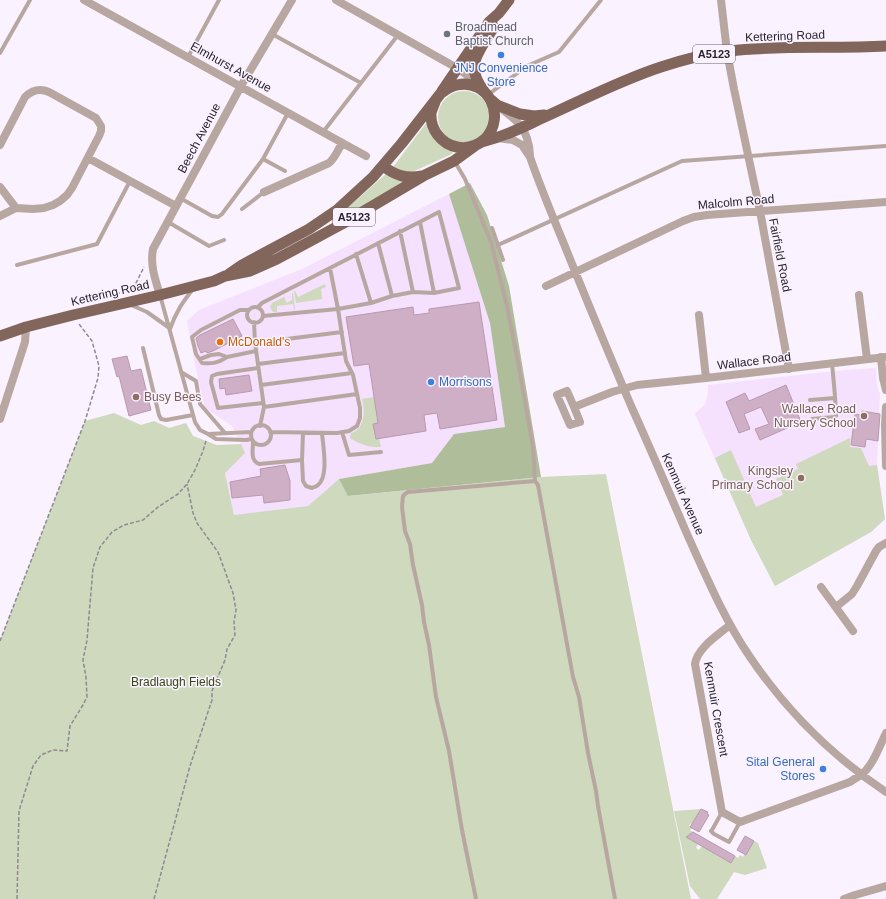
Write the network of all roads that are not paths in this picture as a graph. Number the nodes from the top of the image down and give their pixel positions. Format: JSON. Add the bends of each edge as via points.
{"nodes":[{"id":1,"x":30,"y":0,"type":"edge"},
{"id":2,"x":84,"y":0,"type":"edge"},
{"id":3,"x":219,"y":0,"type":"edge"},
{"id":4,"x":292,"y":0,"type":"edge"},
{"id":5,"x":336,"y":0,"type":"edge"},
{"id":6,"x":509,"y":0,"type":"edge"},
{"id":7,"x":601,"y":0,"type":"edge"},
{"id":8,"x":721,"y":0,"type":"edge"},
{"id":9,"x":499,"y":14,"type":"junction"},
{"id":10,"x":272,"y":34,"type":"junction"},
{"id":11,"x":398,"y":35,"type":"junction"},
{"id":12,"x":886,"y":46,"type":"edge"},
{"id":13,"x":727,"y":52,"type":"junction"},
{"id":14,"x":0,"y":53,"type":"edge"},
{"id":15,"x":188,"y":57,"type":"junction"},
{"id":16,"x":458,"y":68,"type":"junction"},
{"id":17,"x":361,"y":84,"type":"junction"},
{"id":18,"x":241,"y":86,"type":"junction"},
{"id":19,"x":488,"y":95,"type":"junction"},
{"id":20,"x":438,"y":97,"type":"junction"},
{"id":21,"x":288,"y":112,"type":"junction"},
{"id":22,"x":552,"y":114,"type":"junction"},
{"id":23,"x":521,"y":128,"type":"junction"},
{"id":24,"x":323,"y":132,"type":"junction"},
{"id":25,"x":498,"y":138,"type":"junction"},
{"id":26,"x":342,"y":143,"type":"junction"},
{"id":27,"x":479,"y":144,"type":"junction"},
{"id":28,"x":0,"y":145,"type":"edge"},
{"id":29,"x":886,"y":146,"type":"edge"},
{"id":30,"x":366,"y":156,"type":"dead end"},
{"id":31,"x":748,"y":156,"type":"junction"},
{"id":32,"x":530,"y":157,"type":"junction"},
{"id":33,"x":88,"y":158,"type":"junction"},
{"id":34,"x":263,"y":159,"type":"junction"},
{"id":35,"x":454,"y":161,"type":"junction"},
{"id":36,"x":383,"y":166,"type":"junction"},
{"id":37,"x":285,"y":171,"type":"dead end"},
{"id":38,"x":425,"y":175,"type":"junction"},
{"id":39,"x":130,"y":180,"type":"junction"},
{"id":40,"x":0,"y":187,"type":"edge"},
{"id":41,"x":264,"y":192,"type":"joint"},
{"id":42,"x":178,"y":202,"type":"junction"},
{"id":43,"x":886,"y":202,"type":"edge"},
{"id":44,"x":16,"y":208,"type":"junction"},
{"id":45,"x":242,"y":209,"type":"dead end"},
{"id":46,"x":760,"y":211,"type":"junction"},
{"id":47,"x":0,"y":216,"type":"edge"},
{"id":48,"x":554,"y":220,"type":"junction"},
{"id":49,"x":168,"y":222,"type":"junction"},
{"id":50,"x":420,"y":222,"type":"junction"},
{"id":51,"x":492,"y":228,"type":"dead end"},
{"id":52,"x":400,"y":231,"type":"junction"},
{"id":53,"x":224,"y":240,"type":"dead end"},
{"id":54,"x":378,"y":243,"type":"junction"},
{"id":55,"x":498,"y":245,"type":"junction"},
{"id":56,"x":356,"y":254,"type":"junction"},
{"id":57,"x":503,"y":260,"type":"dead end"},
{"id":58,"x":17,"y":265,"type":"dead end"},
{"id":59,"x":330,"y":268,"type":"junction"},
{"id":60,"x":576,"y":273,"type":"junction"},
{"id":61,"x":225,"y":276,"type":"junction"},
{"id":62,"x":196,"y":285,"type":"junction"},
{"id":63,"x":546,"y":286,"type":"dead end"},
{"id":64,"x":413,"y":292,"type":"junction"},
{"id":65,"x":434,"y":293,"type":"junction"},
{"id":66,"x":160,"y":295,"type":"junction"},
{"id":67,"x":859,"y":295,"type":"dead end"},
{"id":68,"x":392,"y":296,"type":"junction"},
{"id":69,"x":126,"y":303,"type":"junction"},
{"id":70,"x":371,"y":303,"type":"junction"},
{"id":71,"x":258,"y":307,"type":"junction"},
{"id":72,"x":338,"y":309,"type":"junction"},
{"id":73,"x":249,"y":310,"type":"junction"},
{"id":74,"x":700,"y":315,"type":"dead end"},
{"id":75,"x":263,"y":316,"type":"junction"},
{"id":76,"x":254,"y":322,"type":"junction"},
{"id":77,"x":26,"y":327,"type":"junction"},
{"id":78,"x":169,"y":328,"type":"junction"},
{"id":79,"x":342,"y":332,"type":"junction"},
{"id":80,"x":0,"y":336,"type":"edge"},
{"id":81,"x":255,"y":343,"type":"junction"},
{"id":82,"x":143,"y":348,"type":"dead end"},
{"id":83,"x":256,"y":351,"type":"junction"},
{"id":84,"x":345,"y":353,"type":"junction"},
{"id":85,"x":227,"y":357,"type":"junction"},
{"id":86,"x":883,"y":357,"type":"edge"},
{"id":87,"x":200,"y":359,"type":"junction"},
{"id":88,"x":867,"y":359,"type":"junction"},
{"id":89,"x":832,"y":363,"type":"junction"},
{"id":90,"x":258,"y":366,"type":"junction"},
{"id":91,"x":789,"y":369,"type":"junction"},
{"id":92,"x":181,"y":372,"type":"junction"},
{"id":93,"x":352,"y":373,"type":"junction"},
{"id":94,"x":706,"y":378,"type":"junction"},
{"id":95,"x":261,"y":385,"type":"junction"},
{"id":96,"x":624,"y":388,"type":"junction"},
{"id":97,"x":886,"y":390,"type":"edge"},
{"id":98,"x":357,"y":394,"type":"junction"},
{"id":99,"x":835,"y":398,"type":"junction"},
{"id":100,"x":810,"y":400,"type":"dead end"},
{"id":101,"x":264,"y":405,"type":"junction"},
{"id":102,"x":574,"y":407,"type":"dead end"},
{"id":103,"x":886,"y":407,"type":"edge"},
{"id":104,"x":193,"y":415,"type":"junction"},
{"id":105,"x":0,"y":419,"type":"edge"},
{"id":106,"x":812,"y":419,"type":"dead end"},
{"id":107,"x":260,"y":426,"type":"junction"},
{"id":108,"x":251,"y":432,"type":"junction"},
{"id":109,"x":270,"y":432,"type":"junction"},
{"id":110,"x":342,"y":432,"type":"junction"},
{"id":111,"x":225,"y":433,"type":"junction"},
{"id":112,"x":303,"y":433,"type":"junction"},
{"id":113,"x":322,"y":433,"type":"junction"},
{"id":114,"x":208,"y":434,"type":"junction"},
{"id":115,"x":252,"y":441,"type":"junction"},
{"id":116,"x":381,"y":452,"type":"dead end"},
{"id":117,"x":302,"y":460,"type":"junction"},
{"id":118,"x":886,"y":466,"type":"edge"},
{"id":119,"x":535,"y":481,"type":"junction"},
{"id":120,"x":886,"y":543,"type":"edge"},
{"id":121,"x":821,"y":587,"type":"dead end"},
{"id":122,"x":836,"y":607,"type":"junction"},
{"id":123,"x":730,"y":625,"type":"junction"},
{"id":124,"x":853,"y":630,"type":"dead end"},
{"id":125,"x":886,"y":733,"type":"edge"},
{"id":126,"x":862,"y":775,"type":"junction"},
{"id":127,"x":886,"y":792,"type":"edge"},
{"id":128,"x":722,"y":812,"type":"junction"},
{"id":129,"x":740,"y":822,"type":"junction"},
{"id":130,"x":886,"y":886,"type":"edge"},
{"id":131,"x":476,"y":899,"type":"edge"},
{"id":132,"x":615,"y":899,"type":"edge"},
{"id":133,"x":844,"y":899,"type":"edge"}],
"edges":[{"from":1,"to":14,"type":"lane"},
{"from":2,"to":15,"type":"street","name":"Elmhurst Avenue"},
{"from":3,"to":15,"type":"lane"},
{"from":4,"to":10,"type":"street","name":"Beech Avenue"},
{"from":5,"to":11,"type":"street","name":"Kenmuir Avenue"},
{"from":6,"to":9,"type":"main road"},
{"from":7,"to":19,"type":"lane","via":[[559,52],[527,66]]},
{"from":8,"to":13,"type":"street","name":"Fairfield Road"},
{"from":9,"to":16,"type":"main road","name":"Kettering Road","via":[[489,22]]},
{"from":9,"to":19,"type":"main road","via":[[475,62],[476,74]]},
{"from":10,"to":17,"type":"lane"},
{"from":10,"to":18,"type":"street","name":"Beech Avenue"},
{"from":11,"to":16,"type":"street","name":"Kenmuir Avenue"},
{"from":11,"to":17,"type":"lane"},
{"from":12,"to":13,"type":"main road","name":"Kettering Road","number":"A5123"},
{"from":13,"to":22,"type":"main road","name":"Kettering Road","number":"A5123","via":[[661,67]]},
{"from":13,"to":31,"type":"street","name":"Fairfield Road"},
{"from":15,"to":18,"type":"street","name":"Elmhurst Avenue"},
{"from":16,"to":19,"type":"street","name":"Kenmuir Avenue"},
{"from":16,"to":20,"type":"main road","name":"Kettering Road"},
{"from":17,"to":24,"type":"lane"},
{"from":18,"to":21,"type":"street","name":"Elmhurst Avenue"},
{"from":18,"to":42,"type":"street","name":"Beech Avenue"},
{"from":19,"to":20,"type":"main road","via":[[475,86],[466,84],[448,88]]},
{"from":19,"to":22,"type":"main road","name":"Kettering Road","number":"A5123","via":[[520,114]]},
{"from":19,"to":23,"type":"street","name":"Kenmuir Avenue"},
{"from":19,"to":27,"type":"main road","via":[[494,108],[494,126]]},
{"from":20,"to":27,"type":"main road","via":[[431,112],[435,131],[440,138],[454,147]]},
{"from":20,"to":36,"type":"main road","name":"Kettering Road","number":"A5123"},
{"from":21,"to":24,"type":"street","name":"Elmhurst Avenue"},
{"from":21,"to":34,"type":"lane"},
{"from":22,"to":23,"type":"main road","name":"Kettering Road","number":"A5123"},
{"from":23,"to":25,"type":"main road","name":"Kettering Road","number":"A5123"},
{"from":23,"to":32,"type":"street","name":"Kenmuir Avenue","via":[[530,148]]},
{"from":24,"to":26,"type":"street","name":"Elmhurst Avenue"},
{"from":25,"to":27,"type":"main road","name":"Kettering Road","number":"A5123"},
{"from":25,"to":32,"type":"street","name":"Kenmuir Avenue","via":[[513,140],[522,145]]},
{"from":26,"to":30,"type":"street","name":"Elmhurst Avenue"},
{"from":26,"to":41,"type":"street","via":[[329,163]]},
{"from":27,"to":35,"type":"main road","name":"Kettering Road","number":"A5123"},
{"from":28,"to":33,"type":"street","via":[[26,97],[30,92],[43,90],[98,121],[101,131]]},
{"from":29,"to":31,"type":"lane"},
{"from":31,"to":46,"type":"street","name":"Fairfield Road"},
{"from":31,"to":48,"type":"lane","via":[[682,161]]},
{"from":32,"to":48,"type":"street","name":"Kenmuir Avenue"},
{"from":33,"to":39,"type":"street"},
{"from":33,"to":44,"type":"street","via":[[72,188],[60,201],[44,208]]},
{"from":34,"to":37,"type":"lane"},
{"from":34,"to":42,"type":"lane","via":[[218,217]]},
{"from":35,"to":38,"type":"main road","name":"Kettering Road","number":"A5123"},
{"from":35,"to":119,"type":"lane","via":[[465,179],[491,242],[518,362],[533,447]]},
{"from":36,"to":38,"type":"main road","name":"Kettering Road","via":[[390,172],[404,177]]},
{"from":36,"to":61,"type":"main road","name":"Kettering Road","number":"A5123","via":[[337,210],[309,229]]},
{"from":38,"to":61,"type":"main road","name":"Kettering Road","number":"A5123","via":[[276,259],[250,271]]},
{"from":39,"to":42,"type":"street"},
{"from":39,"to":58,"type":"lane","via":[[97,244]]},
{"from":40,"to":44,"type":"street"},
{"from":41,"to":45,"type":"lane"},
{"from":42,"to":49,"type":"street","name":"Beech Avenue"},
{"from":43,"to":46,"type":"street","name":"Malcolm Road"},
{"from":44,"to":47,"type":"street"},
{"from":46,"to":60,"type":"street","name":"Malcolm Road","via":[[694,217]]},
{"from":46,"to":91,"type":"street","name":"Fairfield Road"},
{"from":48,"to":55,"type":"lane"},
{"from":48,"to":60,"type":"street","name":"Kenmuir Avenue"},
{"from":49,"to":53,"type":"lane","via":[[209,246]]},
{"from":49,"to":66,"type":"street","name":"Beech Avenue","via":[[153,249],[152,257]]},
{"from":50,"to":52,"type":"lane"},
{"from":50,"to":65,"type":"lane"},
{"from":50,"to":65,"type":"lane","via":[[439,212],[459,288]]},
{"from":51,"to":55,"type":"lane"},
{"from":52,"to":54,"type":"lane"},
{"from":52,"to":64,"type":"lane"},
{"from":54,"to":56,"type":"lane"},
{"from":54,"to":68,"type":"lane"},
{"from":55,"to":57,"type":"lane"},
{"from":56,"to":59,"type":"lane"},
{"from":56,"to":70,"type":"lane"},
{"from":59,"to":71,"type":"lane"},
{"from":59,"to":72,"type":"lane"},
{"from":60,"to":63,"type":"street","name":"Malcolm Road"},
{"from":60,"to":96,"type":"street","name":"Kenmuir Avenue"},
{"from":61,"to":62,"type":"main road","name":"Kettering Road","number":"A5123"},
{"from":62,"to":66,"type":"main road","name":"Kettering Road","number":"A5123"},
{"from":62,"to":78,"type":"lane"},
{"from":64,"to":65,"type":"lane"},
{"from":64,"to":68,"type":"lane"},
{"from":66,"to":69,"type":"main road","name":"Kettering Road","number":"A5123"},
{"from":66,"to":78,"type":"lane"},
{"from":67,"to":88,"type":"street"},
{"from":68,"to":70,"type":"lane"},
{"from":69,"to":77,"type":"main road","name":"Kettering Road","number":"A5123"},
{"from":69,"to":78,"type":"lane","via":[[147,312]]},
{"from":70,"to":72,"type":"lane"},
{"from":71,"to":73,"type":"lane"},
{"from":71,"to":75,"type":"lane"},
{"from":72,"to":75,"type":"lane"},
{"from":72,"to":79,"type":"lane"},
{"from":73,"to":76,"type":"lane","via":[[248,318]]},
{"from":73,"to":87,"type":"lane","via":[[240,310],[192,337],[196,354]]},
{"from":74,"to":94,"type":"street"},
{"from":75,"to":76,"type":"lane","via":[[261,320]]},
{"from":76,"to":81,"type":"lane"},
{"from":77,"to":80,"type":"main road","name":"Kettering Road","number":"A5123"},
{"from":77,"to":105,"type":"street","via":[[25,342]]},
{"from":78,"to":92,"type":"lane"},
{"from":79,"to":81,"type":"lane"},
{"from":79,"to":84,"type":"lane"},
{"from":81,"to":83,"type":"lane"},
{"from":82,"to":104,"type":"lane","via":[[161,419]]},
{"from":83,"to":85,"type":"lane"},
{"from":83,"to":90,"type":"lane"},
{"from":84,"to":90,"type":"lane"},
{"from":84,"to":93,"type":"lane"},
{"from":85,"to":87,"type":"lane","via":[[219,354]]},
{"from":85,"to":87,"type":"lane","via":[[211,364],[202,363]]},
{"from":86,"to":88,"type":"street","name":"Wallace Road"},
{"from":86,"to":97,"type":"street"},
{"from":88,"to":89,"type":"street","name":"Wallace Road"},
{"from":89,"to":91,"type":"street","name":"Wallace Road"},
{"from":89,"to":99,"type":"lane"},
{"from":90,"to":95,"type":"lane"},
{"from":90,"to":101,"type":"lane","via":[[212,376],[211,382],[218,408]]},
{"from":91,"to":94,"type":"street","name":"Wallace Road"},
{"from":92,"to":104,"type":"lane"},
{"from":92,"to":111,"type":"lane","via":[[196,381],[200,404]]},
{"from":93,"to":95,"type":"lane"},
{"from":93,"to":98,"type":"lane"},
{"from":94,"to":96,"type":"street","name":"Wallace Road"},
{"from":95,"to":101,"type":"lane"},
{"from":96,"to":102,"type":"street","name":"Wallace Road"},
{"from":96,"to":123,"type":"street","name":"Kenmuir Avenue"},
{"from":98,"to":101,"type":"lane"},
{"from":98,"to":110,"type":"lane","via":[[360,418],[357,426]]},
{"from":99,"to":100,"type":"lane"},
{"from":99,"to":106,"type":"lane","via":[[835,417]]},
{"from":101,"to":107,"type":"lane"},
{"from":103,"to":118,"type":"street"},
{"from":104,"to":114,"type":"lane","via":[[200,430]]},
{"from":107,"to":108,"type":"lane"},
{"from":107,"to":109,"type":"lane","via":[[264,426]]},
{"from":108,"to":111,"type":"lane"},
{"from":108,"to":115,"type":"lane"},
{"from":109,"to":112,"type":"lane"},
{"from":109,"to":115,"type":"lane","via":[[269,440],[265,444],[257,445]]},
{"from":110,"to":113,"type":"lane"},
{"from":110,"to":116,"type":"lane","via":[[349,455]]},
{"from":111,"to":114,"type":"lane"},
{"from":112,"to":113,"type":"lane"},
{"from":112,"to":117,"type":"lane"},
{"from":113,"to":117,"type":"lane","via":[[325,467],[323,477],[318,485],[312,488],[306,486],[303,481]]},
{"from":114,"to":115,"type":"lane","via":[[216,439]]},
{"from":115,"to":117,"type":"lane","via":[[253,459],[259,464]]},
{"from":119,"to":131,"type":"lane","via":[[408,492],[403,496],[405,532],[410,544],[422,605],[436,697],[449,751]]},
{"from":119,"to":132,"type":"lane","via":[[538,485],[573,678],[579,697]]},
{"from":120,"to":122,"type":"street","via":[[876,551],[852,594]]},
{"from":121,"to":122,"type":"street"},
{"from":122,"to":124,"type":"street"},
{"from":123,"to":126,"type":"street","name":"Kenmuir Avenue","via":[[768,682],[785,702],[827,746]]},
{"from":123,"to":128,"type":"street","name":"Kenmuir Crescent","via":[[703,648],[695,659]]},
{"from":125,"to":126,"type":"street"},
{"from":126,"to":127,"type":"street","name":"Kenmuir Avenue"},
{"from":126,"to":129,"type":"street","via":[[850,782]]},
{"from":128,"to":129,"type":"street"},
{"from":128,"to":129,"type":"lane","via":[[711,832],[728,842]]},
{"from":130,"to":133,"type":"street"}]}
